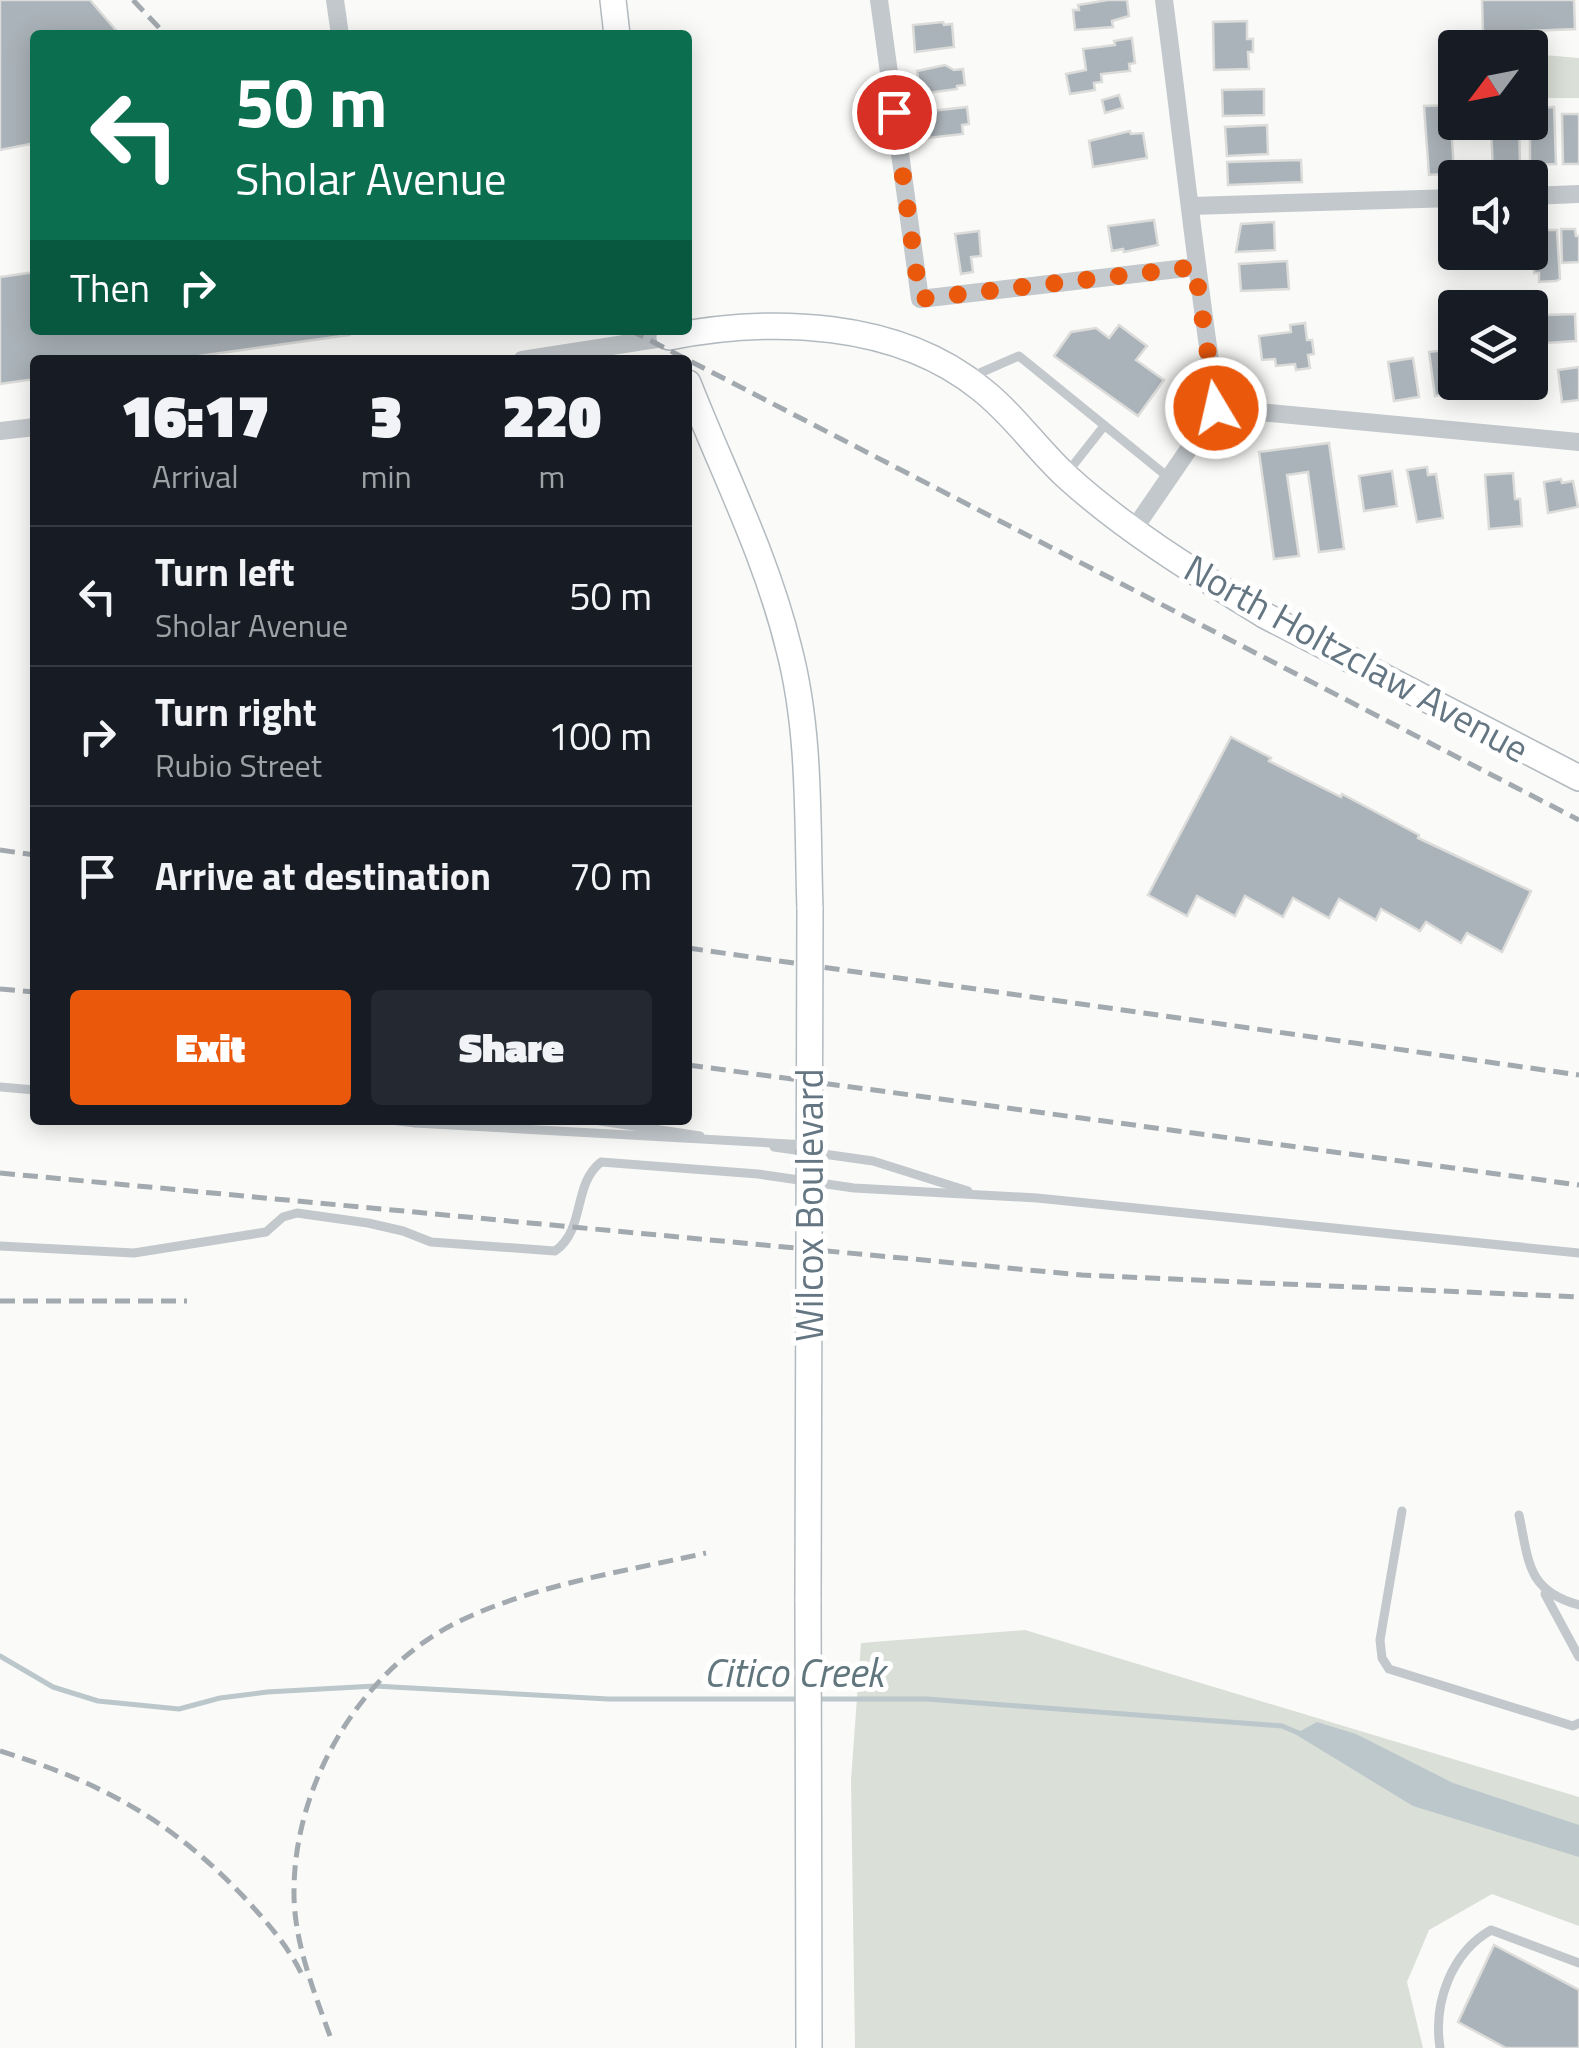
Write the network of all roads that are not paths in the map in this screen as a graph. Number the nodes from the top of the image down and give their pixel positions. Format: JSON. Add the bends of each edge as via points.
{"nodes":[{"id":1,"x":335,"y":0,"type":"edge"},
{"id":2,"x":612,"y":0,"type":"edge"},
{"id":3,"x":879,"y":0,"type":"edge"},
{"id":4,"x":1164,"y":0,"type":"edge"},
{"id":5,"x":339,"y":30,"type":"edge"},
{"id":6,"x":616,"y":30,"type":"edge"},
{"id":7,"x":1579,"y":194,"type":"edge"},
{"id":8,"x":1548,"y":195,"type":"edge"},
{"id":9,"x":1438,"y":199,"type":"edge"},
{"id":10,"x":1191,"y":206,"type":"junction"},
{"id":11,"x":1195,"y":267,"type":"junction"},
{"id":12,"x":672,"y":342,"type":"edge"},
{"id":13,"x":564,"y":355,"type":"edge"},
{"id":14,"x":968,"y":378,"type":"junction"},
{"id":15,"x":692,"y":392,"type":"edge"},
{"id":16,"x":1216,"y":408,"type":"junction"},
{"id":17,"x":1104,"y":426,"type":"junction"},
{"id":18,"x":30,"y":427,"type":"edge"},
{"id":19,"x":0,"y":432,"type":"edge"},
{"id":20,"x":1579,"y":442,"type":"edge"},
{"id":21,"x":1065,"y":475,"type":"junction"},
{"id":22,"x":1168,"y":478,"type":"junction"},
{"id":23,"x":1134,"y":529,"type":"junction"},
{"id":24,"x":1579,"y":778,"type":"edge"},
{"id":25,"x":0,"y":1087,"type":"edge"},
{"id":26,"x":30,"y":1090,"type":"edge"},
{"id":27,"x":452,"y":1125,"type":"edge"},
{"id":28,"x":628,"y":1125,"type":"edge"},
{"id":29,"x":809,"y":1145,"type":"junction"},
{"id":30,"x":985,"y":1196,"type":"junction"},
{"id":31,"x":0,"y":1246,"type":"edge"},
{"id":32,"x":1579,"y":1253,"type":"edge"},
{"id":33,"x":1402,"y":1511,"type":"dead end"},
{"id":34,"x":1520,"y":1515,"type":"dead end"},
{"id":35,"x":1543,"y":1590,"type":"junction"},
{"id":36,"x":1579,"y":1605,"type":"edge"},
{"id":37,"x":1579,"y":1657,"type":"edge"},
{"id":38,"x":1579,"y":1722,"type":"edge"},
{"id":39,"x":1579,"y":1964,"type":"edge"},
{"id":40,"x":809,"y":2048,"type":"edge"},
{"id":41,"x":1440,"y":2048,"type":"edge"}],
"edges":[{"from":1,"to":5,"type":"street"},
{"from":2,"to":6,"type":"main road"},
{"from":3,"to":11,"type":"street","via":[[920,299]]},
{"from":4,"to":10,"type":"street"},
{"from":7,"to":8,"type":"street"},
{"from":9,"to":10,"type":"street"},
{"from":10,"to":11,"type":"street"},
{"from":11,"to":16,"type":"street"},
{"from":12,"to":13,"type":"street"},
{"from":12,"to":14,"type":"main road","name":"North Holtzclaw Avenue","via":[[719,328],[838,332],[918,354]]},
{"from":14,"to":17,"type":"lane","via":[[1020,356]]},
{"from":14,"to":21,"type":"main road","name":"North Holtzclaw Avenue"},
{"from":15,"to":29,"type":"main road","name":"Wilcox Boulevard","bridge":true,"via":[[768,577],[790,652],[803,734]]},
{"from":16,"to":20,"type":"street"},
{"from":16,"to":22,"type":"street"},
{"from":17,"to":21,"type":"lane"},
{"from":17,"to":22,"type":"lane"},
{"from":18,"to":19,"type":"street"},
{"from":21,"to":23,"type":"main road","name":"North Holtzclaw Avenue"},
{"from":22,"to":23,"type":"street"},
{"from":23,"to":24,"type":"main road","name":"North Holtzclaw Avenue","via":[[1264,615]]},
{"from":25,"to":26,"type":"lane"},
{"from":27,"to":29,"type":"lane","bridge":true},
{"from":28,"to":30,"type":"lane","via":[[873,1161]]},
{"from":29,"to":40,"type":"main road","name":"Wilcox Boulevard","bridge":true},
{"from":30,"to":31,"type":"lane","via":[[601,1162],[585,1182],[567,1242],[555,1251],[431,1242],[368,1223],[297,1213],[266,1232],[134,1252]]},
{"from":30,"to":32,"type":"lane"},
{"from":33,"to":38,"type":"lane","via":[[1380,1640],[1390,1669],[1573,1726]]},
{"from":34,"to":35,"type":"lane","via":[[1531,1571]]},
{"from":35,"to":36,"type":"lane"},
{"from":35,"to":37,"type":"lane"},
{"from":39,"to":41,"type":"lane","via":[[1491,1930],[1474,1940],[1443,1986]]}]}
